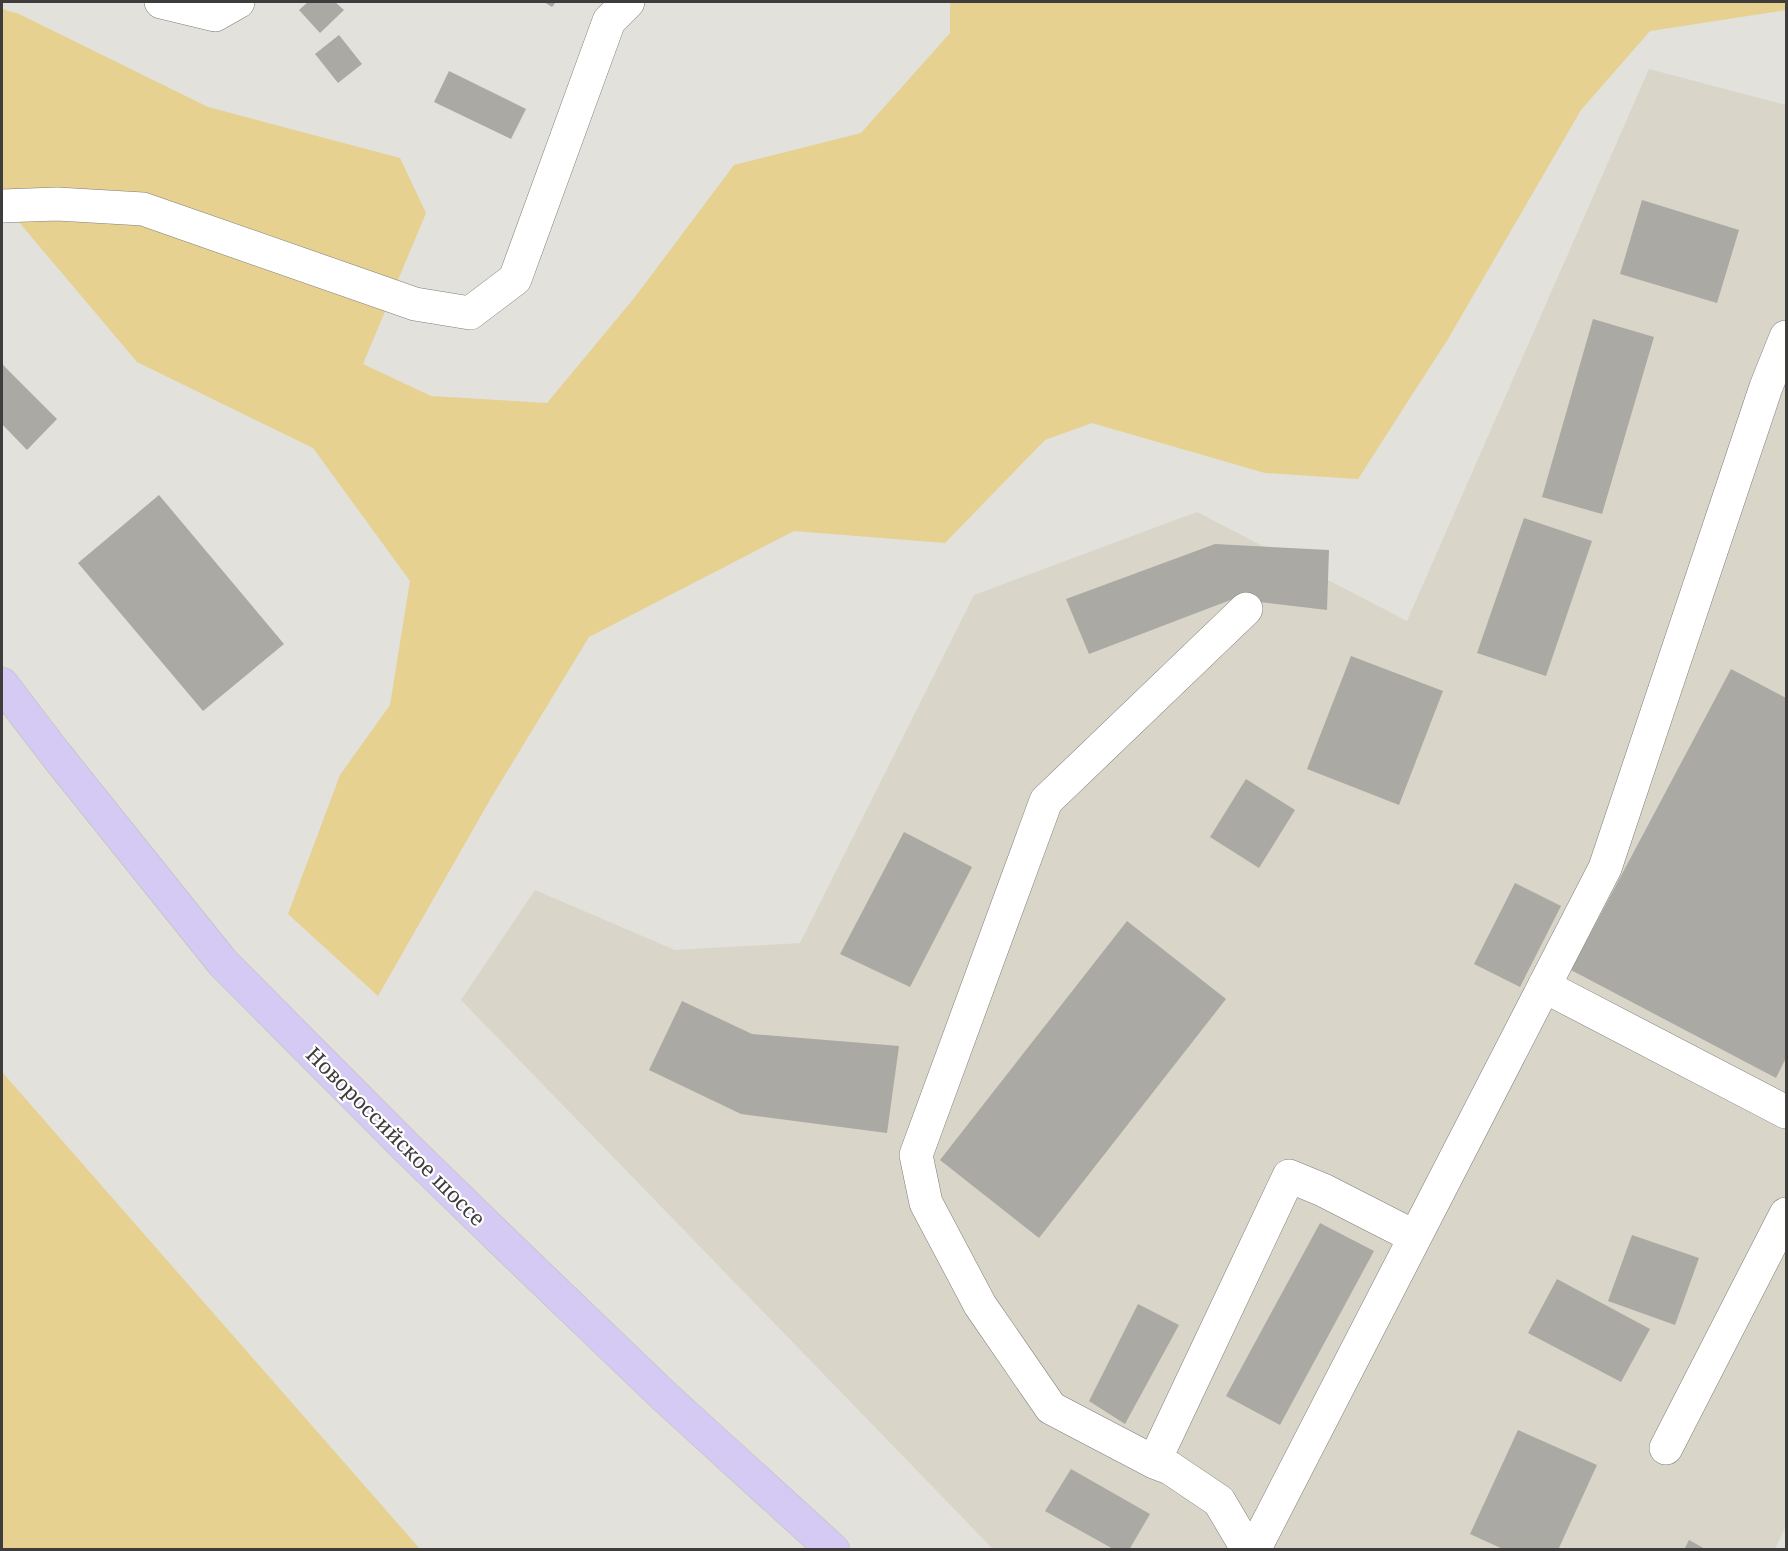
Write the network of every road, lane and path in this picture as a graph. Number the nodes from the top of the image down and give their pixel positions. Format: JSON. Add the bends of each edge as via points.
{"nodes":[{"id":1,"x":161,"y":2,"type":"edge"},
{"id":2,"x":238,"y":2,"type":"edge"},
{"id":3,"x":628,"y":2,"type":"edge"},
{"id":4,"x":2,"y":206,"type":"edge"},
{"id":5,"x":1786,"y":337,"type":"edge"},
{"id":6,"x":1246,"y":609,"type":"dead end"},
{"id":7,"x":2,"y":684,"type":"edge"},
{"id":8,"x":1544,"y":986,"type":"junction"},
{"id":9,"x":1786,"y":1112,"type":"edge"},
{"id":10,"x":1786,"y":1214,"type":"edge"},
{"id":11,"x":1415,"y":1237,"type":"junction"},
{"id":12,"x":1666,"y":1448,"type":"dead end"},
{"id":13,"x":1154,"y":1462,"type":"junction"},
{"id":14,"x":833,"y":1550,"type":"edge"},
{"id":15,"x":1248,"y":1550,"type":"edge"},
{"id":16,"x":1254,"y":1550,"type":"edge"}],
"edges":[{"from":1,"to":2,"type":"street","via":[[215,15]]},
{"from":3,"to":4,"type":"street","via":[[609,21],[515,279],[470,313],[415,304],[143,209],[57,204]]},
{"from":5,"to":8,"type":"street","via":[[1605,868]]},
{"from":6,"to":13,"type":"street","via":[[1046,801],[916,1155],[926,1203],[975,1295],[1051,1408]]},
{"from":7,"to":14,"type":"highway","name":"Новороссийское шоссе","via":[[223,963],[407,1148],[665,1397]]},
{"from":8,"to":9,"type":"street"},
{"from":8,"to":11,"type":"street"},
{"from":10,"to":12,"type":"street"},
{"from":11,"to":13,"type":"street","via":[[1289,1176]]},
{"from":11,"to":16,"type":"street"},
{"from":13,"to":15,"type":"street","via":[[1170,1468],[1219,1501]]}]}
